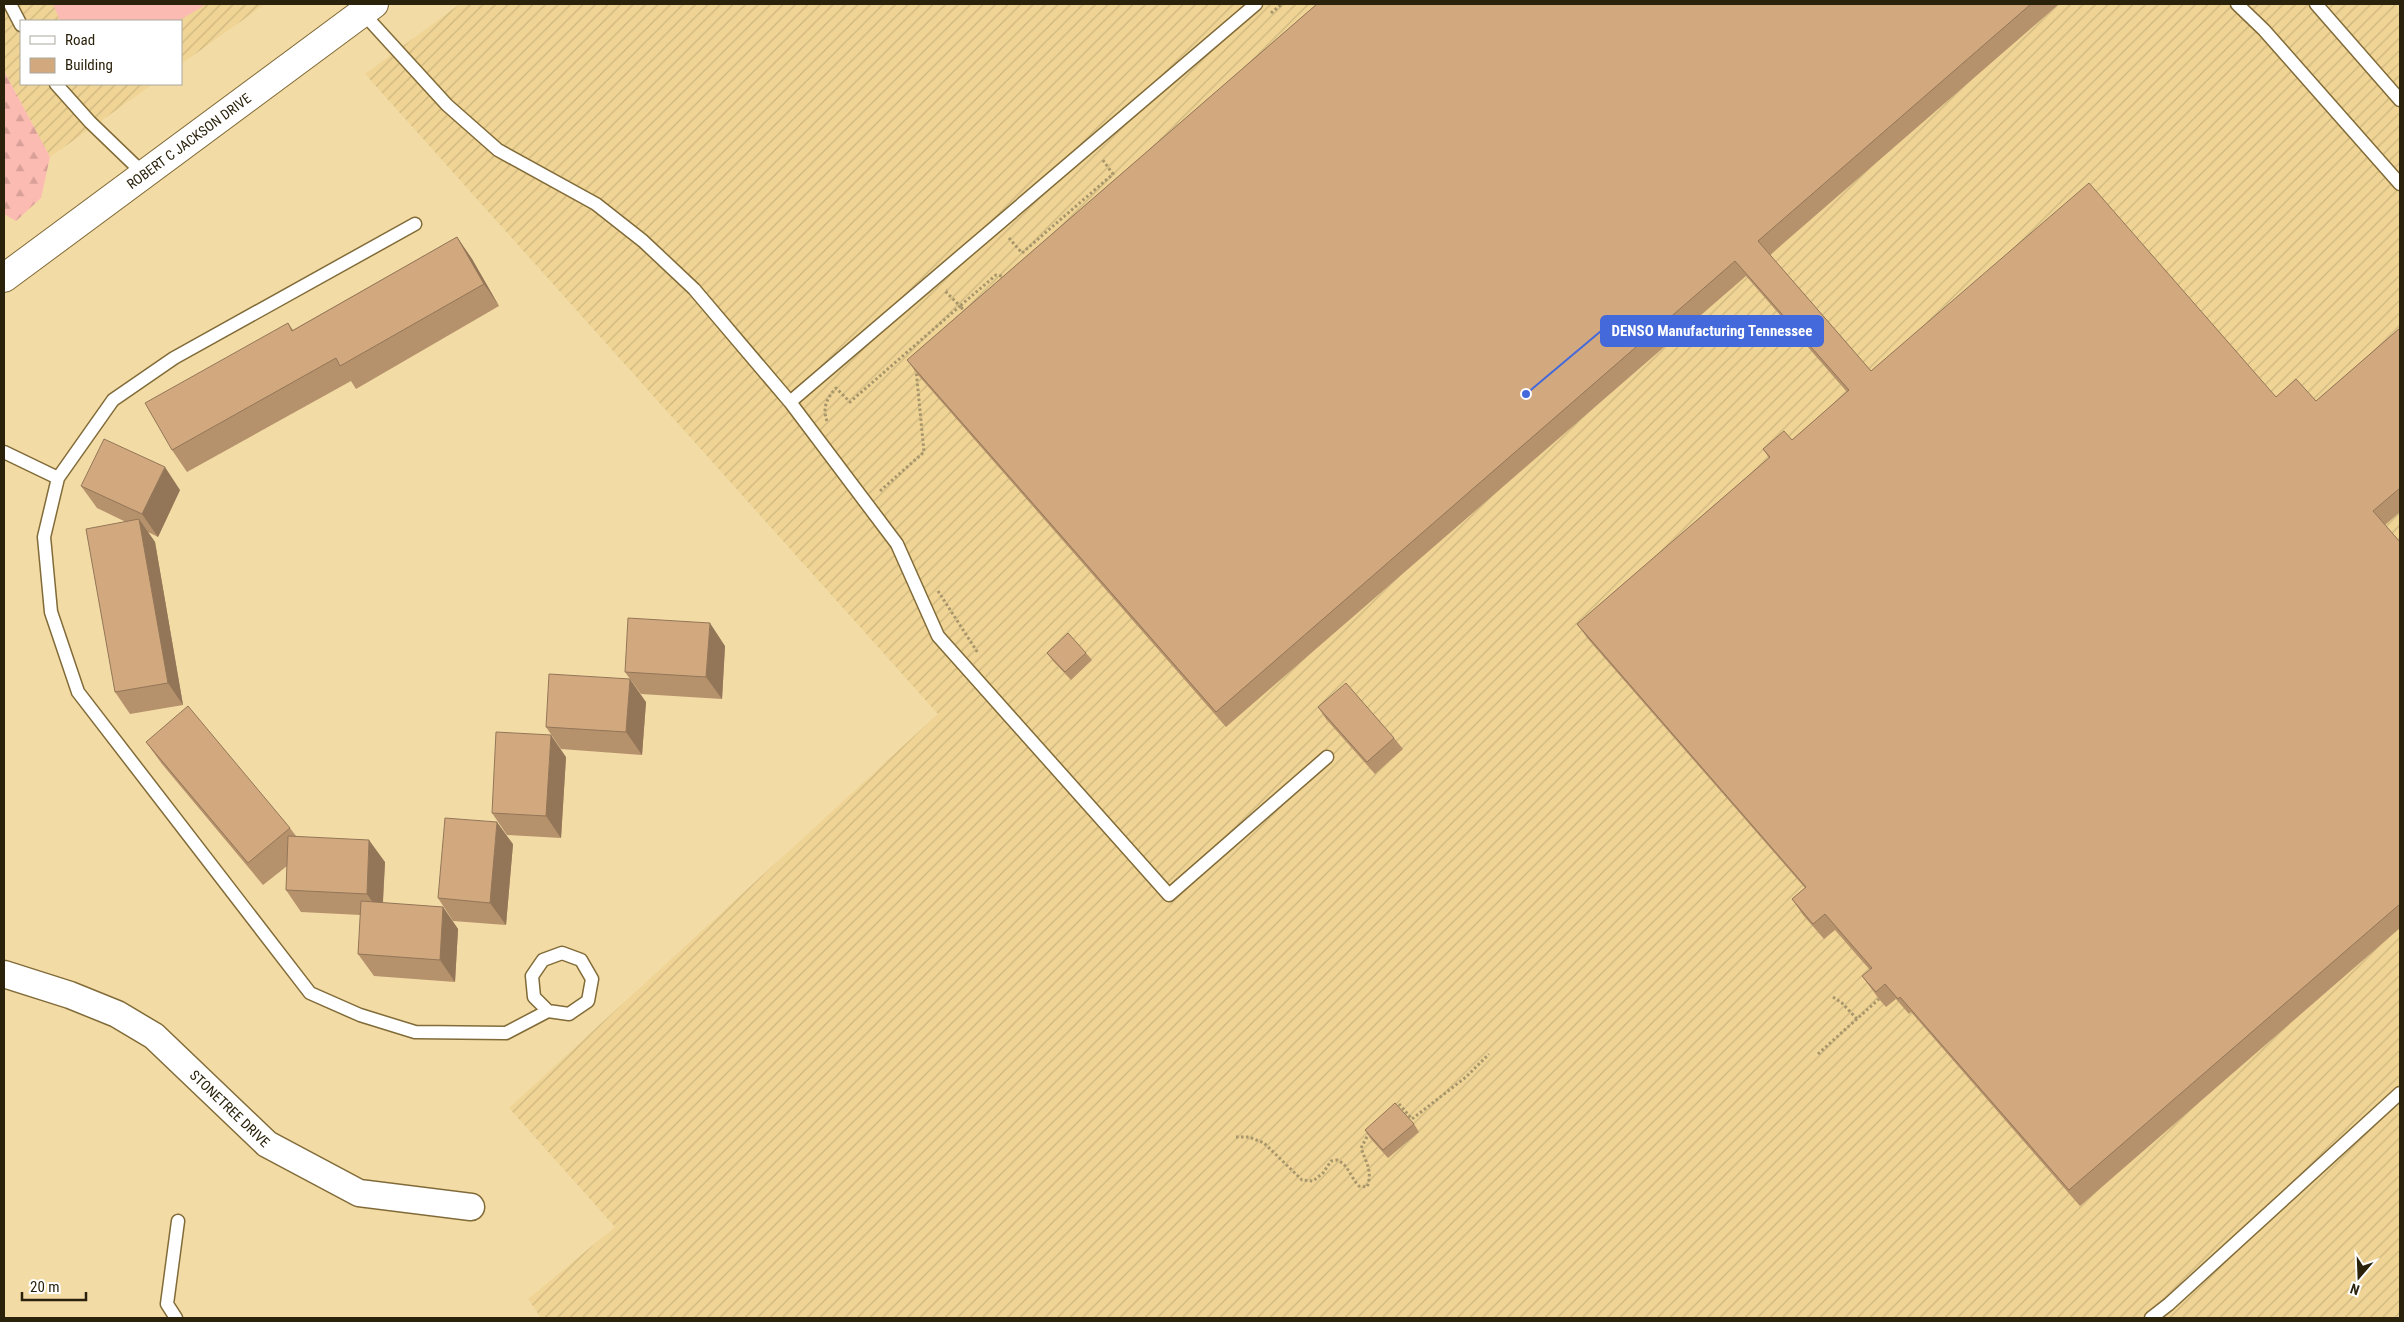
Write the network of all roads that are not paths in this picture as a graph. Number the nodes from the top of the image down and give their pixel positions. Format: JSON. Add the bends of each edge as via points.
{"nodes":[{"id":1,"x":10,"y":4,"type":"edge"},
{"id":2,"x":1256,"y":4,"type":"edge"},
{"id":3,"x":2237,"y":4,"type":"edge"},
{"id":4,"x":2316,"y":4,"type":"edge"},
{"id":5,"x":368,"y":8,"type":"edge"},
{"id":6,"x":20,"y":23,"type":"edge"},
{"id":7,"x":57,"y":85,"type":"edge"},
{"id":8,"x":2400,"y":100,"type":"edge"},
{"id":9,"x":144,"y":174,"type":"junction"},
{"id":10,"x":2400,"y":184,"type":"edge"},
{"id":11,"x":415,"y":224,"type":"dead end"},
{"id":12,"x":4,"y":278,"type":"edge"},
{"id":13,"x":790,"y":402,"type":"junction"},
{"id":14,"x":4,"y":452,"type":"edge"},
{"id":15,"x":58,"y":478,"type":"junction"},
{"id":16,"x":1327,"y":757,"type":"dead end"},
{"id":17,"x":4,"y":974,"type":"edge"},
{"id":18,"x":548,"y":1011,"type":"junction"},
{"id":19,"x":2400,"y":1093,"type":"edge"},
{"id":20,"x":471,"y":1208,"type":"dead end"},
{"id":21,"x":178,"y":1221,"type":"dead end"},
{"id":22,"x":176,"y":1318,"type":"edge"},
{"id":23,"x":2151,"y":1318,"type":"edge"}],
"edges":[{"from":1,"to":6,"type":"lane"},
{"from":2,"to":13,"type":"lane"},
{"from":3,"to":10,"type":"lane","via":[[2264,30]]},
{"from":4,"to":8,"type":"lane"},
{"from":5,"to":9,"type":"main road","name":"ROBERT C JACKSON DRIVE"},
{"from":5,"to":13,"type":"lane","via":[[447,106],[498,150],[596,204],[643,241],[694,289]]},
{"from":7,"to":9,"type":"lane"},
{"from":9,"to":12,"type":"main road","name":"ROBERT C JACKSON DRIVE"},
{"from":11,"to":15,"type":"lane","via":[[174,358],[113,400]]},
{"from":13,"to":16,"type":"lane","via":[[898,544],[938,636],[1169,895]]},
{"from":14,"to":15,"type":"lane"},
{"from":15,"to":18,"type":"lane","via":[[44,537],[51,612],[78,692],[310,993],[360,1015],[415,1032],[506,1032]]},
{"from":17,"to":20,"type":"street","name":"STONETREE DRIVE","via":[[86,1001],[154,1036],[267,1144],[359,1193]]},
{"from":18,"to":18,"type":"lane","via":[[570,1014],[588,1001],[592,979],[581,960],[562,953],[543,960],[532,976],[534,997]]},
{"from":19,"to":23,"type":"lane"},
{"from":21,"to":22,"type":"lane","via":[[167,1304]]}]}
